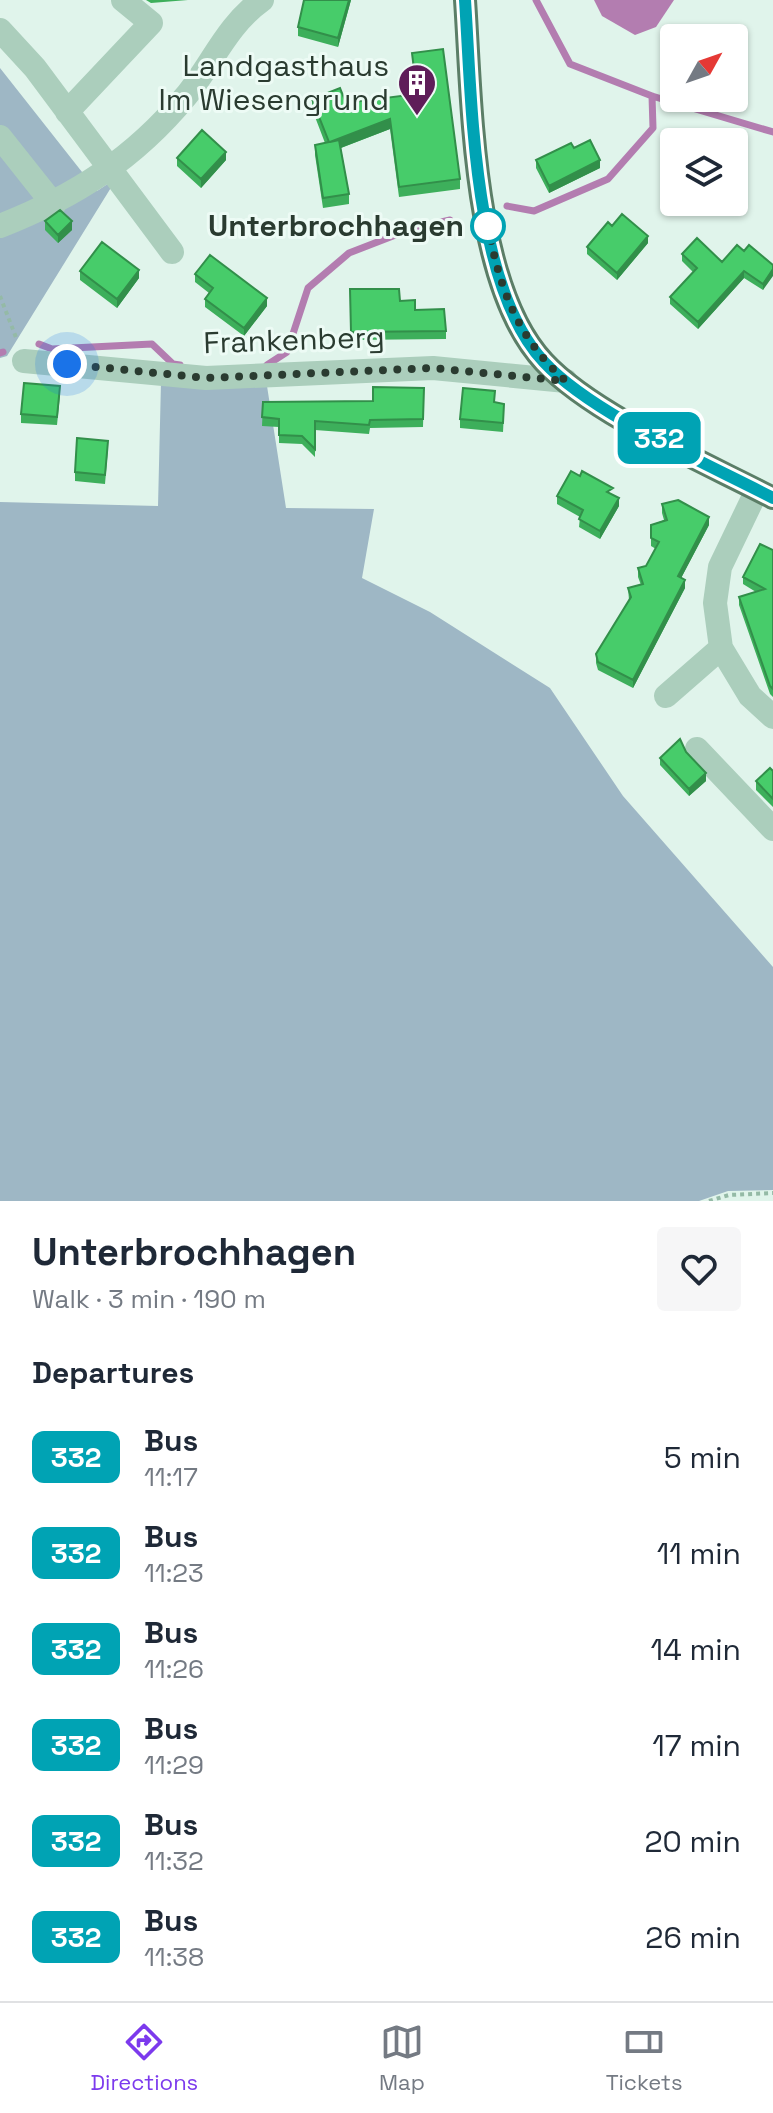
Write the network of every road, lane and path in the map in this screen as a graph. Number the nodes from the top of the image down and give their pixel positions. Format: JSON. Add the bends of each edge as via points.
{"nodes":[{"id":1,"x":123,"y":0,"type":"edge"},
{"id":2,"x":262,"y":0,"type":"edge"},
{"id":3,"x":465,"y":0,"type":"edge"},
{"id":4,"x":0,"y":30,"type":"edge"},
{"id":5,"x":67,"y":112,"type":"junction"},
{"id":6,"x":0,"y":137,"type":"edge"},
{"id":7,"x":109,"y":168,"type":"junction"},
{"id":8,"x":54,"y":205,"type":"junction"},
{"id":9,"x":0,"y":226,"type":"edge"},
{"id":10,"x":172,"y":252,"type":"dead end"},
{"id":11,"x":0,"y":296,"type":"edge"},
{"id":12,"x":28,"y":361,"type":"joint"},
{"id":13,"x":566,"y":381,"type":"junction"},
{"id":14,"x":765,"y":494,"type":"edge"},
{"id":15,"x":721,"y":648,"type":"junction"},
{"id":16,"x":666,"y":696,"type":"dead end"},
{"id":17,"x":773,"y":717,"type":"edge"},
{"id":18,"x":697,"y":749,"type":"dead end"},
{"id":19,"x":773,"y":829,"type":"edge"},
{"id":20,"x":773,"y":1193,"type":"edge"},
{"id":21,"x":709,"y":1201,"type":"edge"}],
"edges":[{"from":1,"to":5,"type":"street","via":[[151,23]]},
{"from":2,"to":7,"type":"street","via":[[237,21],[175,108]]},
{"from":3,"to":13,"type":"main road","via":[[476,149],[500,284],[511,312],[543,361]]},
{"from":4,"to":5,"type":"street"},
{"from":5,"to":7,"type":"street"},
{"from":6,"to":8,"type":"street"},
{"from":7,"to":8,"type":"street"},
{"from":7,"to":10,"type":"street"},
{"from":8,"to":9,"type":"street"},
{"from":11,"to":12,"type":"path"},
{"from":12,"to":13,"type":"street","name":"Frankenberg","via":[[206,378],[433,368]]},
{"from":13,"to":14,"type":"main road","via":[[612,413]]},
{"from":14,"to":15,"type":"street","via":[[720,567],[715,603]]},
{"from":15,"to":16,"type":"street"},
{"from":15,"to":17,"type":"street","via":[[750,696]]},
{"from":18,"to":19,"type":"street"},
{"from":20,"to":21,"type":"path"}]}
